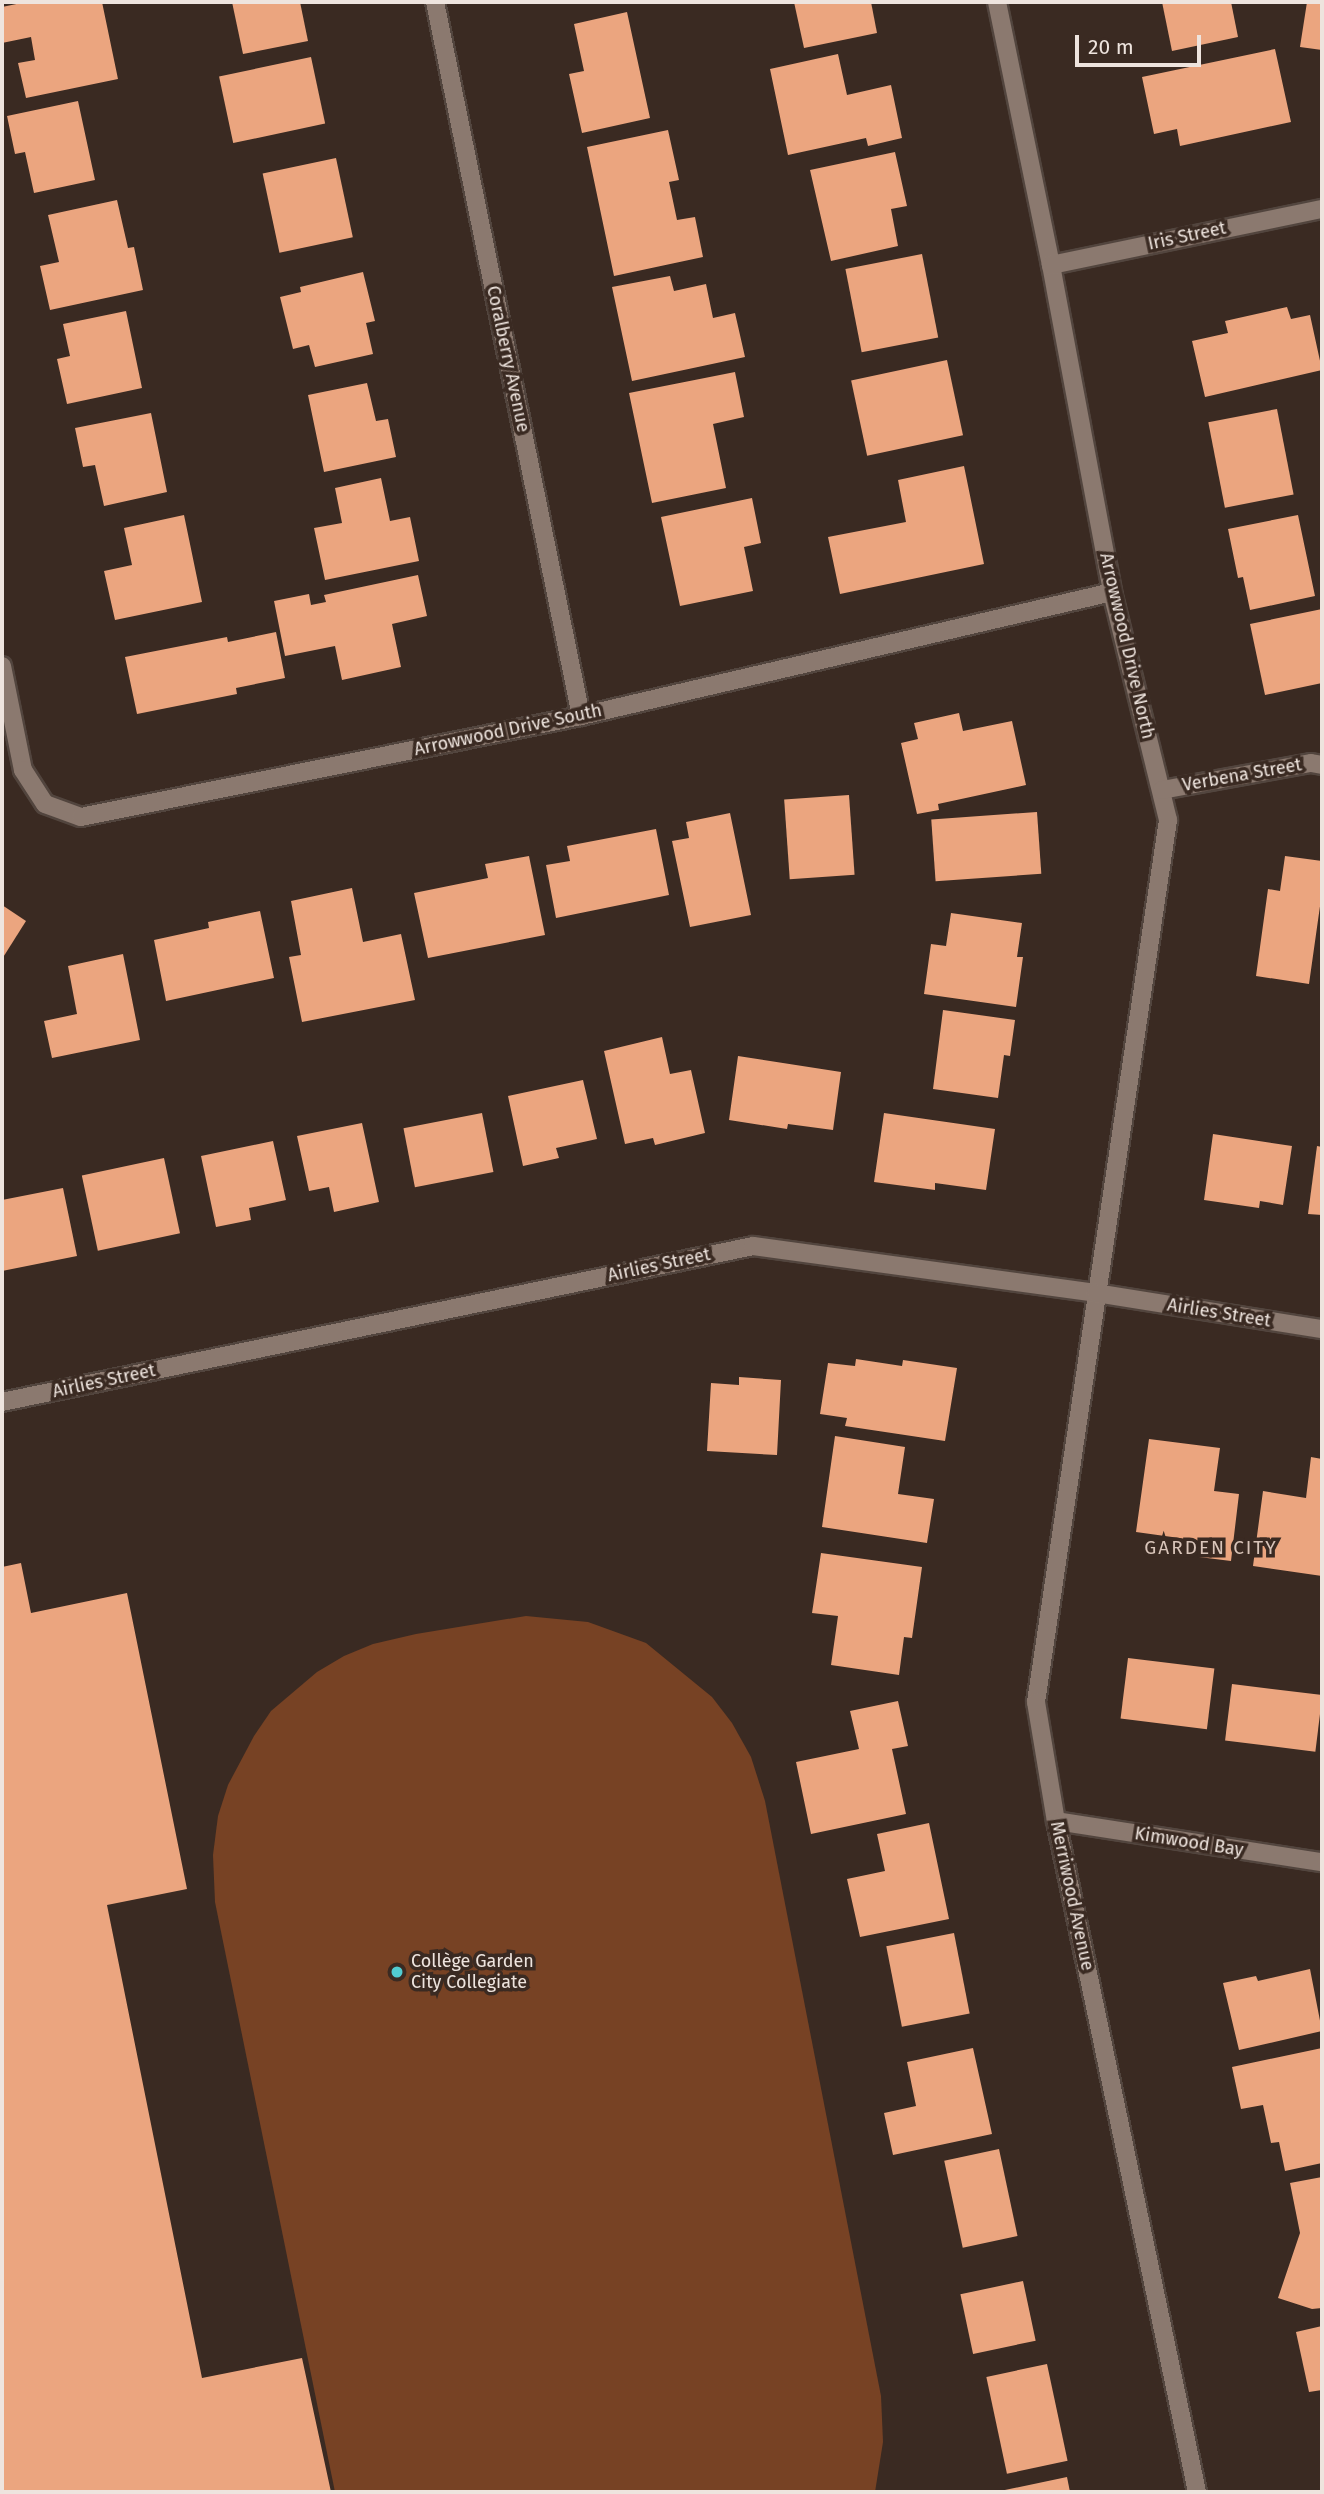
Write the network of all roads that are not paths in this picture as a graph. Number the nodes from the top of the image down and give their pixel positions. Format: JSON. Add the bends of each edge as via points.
{"nodes":[{"id":1,"x":435,"y":2,"type":"edge"},
{"id":2,"x":997,"y":2,"type":"edge"},
{"id":3,"x":1322,"y":209,"type":"edge"},
{"id":4,"x":1051,"y":265,"type":"junction"},
{"id":5,"x":1112,"y":592,"type":"junction"},
{"id":6,"x":2,"y":666,"type":"edge"},
{"id":7,"x":581,"y":716,"type":"junction"},
{"id":8,"x":1322,"y":765,"type":"edge"},
{"id":9,"x":1162,"y":790,"type":"junction"},
{"id":10,"x":1096,"y":1293,"type":"junction"},
{"id":11,"x":1322,"y":1329,"type":"edge"},
{"id":12,"x":2,"y":1402,"type":"edge"},
{"id":13,"x":1056,"y":1821,"type":"junction"},
{"id":14,"x":1322,"y":1862,"type":"edge"},
{"id":15,"x":1197,"y":2492,"type":"edge"}],
"edges":[{"from":1,"to":7,"type":"street","name":"Coralberry Avenue"},
{"from":2,"to":4,"type":"street","name":"Arrowwood Drive North"},
{"from":3,"to":4,"type":"street","name":"Iris Street"},
{"from":4,"to":5,"type":"street","name":"Arrowwood Drive North"},
{"from":5,"to":7,"type":"street","name":"Arrowwood Drive South"},
{"from":5,"to":9,"type":"street","name":"Arrowwood Drive North"},
{"from":6,"to":7,"type":"street","name":"Arrowwood Drive South","via":[[23,769],[46,804],[81,817]]},
{"from":8,"to":9,"type":"street","name":"Verbena Street","via":[[1311,763]]},
{"from":9,"to":10,"type":"street","name":"Arrowwood Drive North","via":[[1168,820]]},
{"from":10,"to":11,"type":"street","name":"Airlies Street"},
{"from":10,"to":12,"type":"street","name":"Airlies Street","via":[[752,1246]]},
{"from":10,"to":13,"type":"street","name":"Merriwood Avenue","via":[[1036,1702]]},
{"from":13,"to":14,"type":"street","name":"Kimwood Bay"},
{"from":13,"to":15,"type":"street","name":"Merriwood Avenue"}]}
